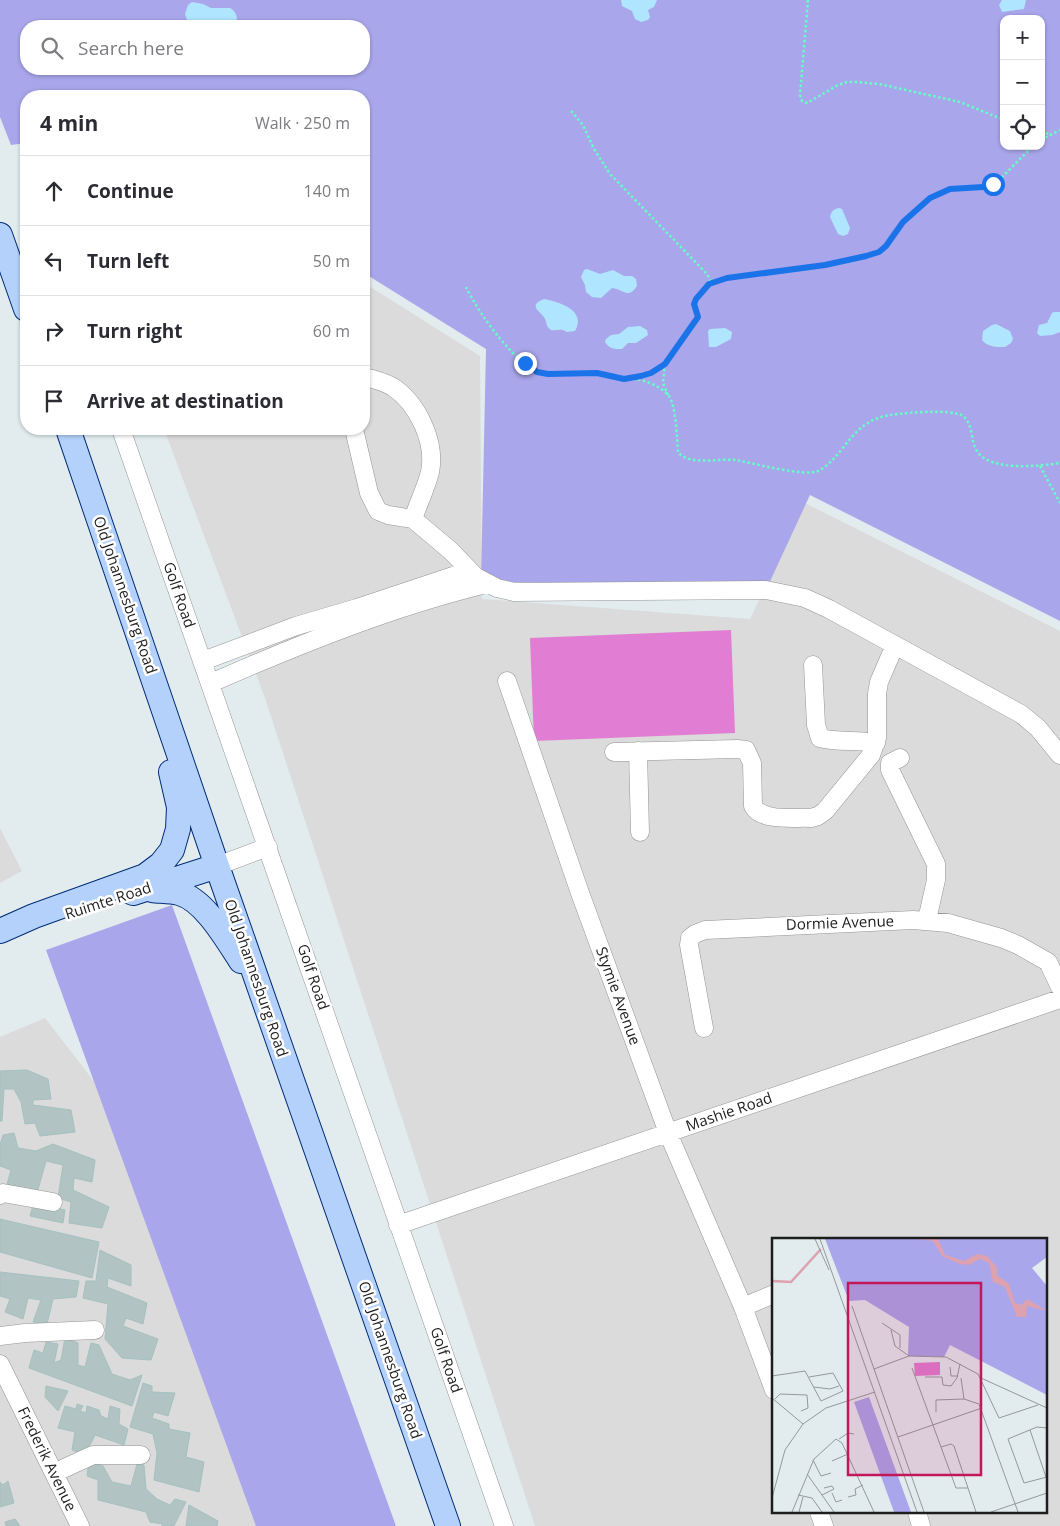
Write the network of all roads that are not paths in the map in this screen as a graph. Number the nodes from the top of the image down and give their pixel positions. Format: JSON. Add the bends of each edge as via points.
{"nodes":[{"id":1,"x":0,"y":235,"type":"edge"},
{"id":2,"x":20,"y":293,"type":"edge"},
{"id":3,"x":370,"y":378,"type":"edge"},
{"id":4,"x":70,"y":435,"type":"edge"},
{"id":5,"x":123,"y":435,"type":"edge"},
{"id":6,"x":355,"y":435,"type":"edge"},
{"id":7,"x":413,"y":520,"type":"junction"},
{"id":8,"x":468,"y":571,"type":"junction"},
{"id":9,"x":486,"y":584,"type":"junction"},
{"id":10,"x":895,"y":645,"type":"junction"},
{"id":11,"x":203,"y":661,"type":"junction"},
{"id":12,"x":813,"y":665,"type":"dead end"},
{"id":13,"x":152,"y":674,"type":"junction"},
{"id":14,"x":507,"y":680,"type":"dead end"},
{"id":15,"x":211,"y":683,"type":"junction"},
{"id":16,"x":876,"y":743,"type":"junction"},
{"id":17,"x":638,"y":751,"type":"junction"},
{"id":18,"x":614,"y":752,"type":"dead end"},
{"id":19,"x":1060,"y":755,"type":"edge"},
{"id":20,"x":900,"y":758,"type":"dead end"},
{"id":21,"x":640,"y":832,"type":"dead end"},
{"id":22,"x":268,"y":847,"type":"junction"},
{"id":23,"x":217,"y":866,"type":"junction"},
{"id":24,"x":144,"y":889,"type":"junction"},
{"id":25,"x":927,"y":920,"type":"junction"},
{"id":26,"x":0,"y":931,"type":"edge"},
{"id":27,"x":0,"y":936,"type":"edge"},
{"id":28,"x":1060,"y":987,"type":"edge"},
{"id":29,"x":260,"y":990,"type":"junction"},
{"id":30,"x":1060,"y":998,"type":"edge"},
{"id":31,"x":704,"y":1028,"type":"dead end"},
{"id":32,"x":668,"y":1133,"type":"junction"},
{"id":33,"x":0,"y":1195,"type":"edge"},
{"id":34,"x":53,"y":1202,"type":"dead end"},
{"id":35,"x":398,"y":1225,"type":"junction"},
{"id":36,"x":772,"y":1295,"type":"edge"},
{"id":37,"x":743,"y":1307,"type":"junction"},
{"id":38,"x":95,"y":1330,"type":"dead end"},
{"id":39,"x":0,"y":1336,"type":"edge"},
{"id":40,"x":0,"y":1364,"type":"edge"},
{"id":41,"x":772,"y":1385,"type":"edge"},
{"id":42,"x":141,"y":1455,"type":"dead end"},
{"id":43,"x":54,"y":1474,"type":"junction"},
{"id":44,"x":820,"y":1514,"type":"edge"},
{"id":45,"x":80,"y":1526,"type":"edge"},
{"id":46,"x":448,"y":1526,"type":"edge"},
{"id":47,"x":504,"y":1526,"type":"edge"},
{"id":48,"x":824,"y":1526,"type":"edge"}],
"edges":[{"from":1,"to":2,"type":"main road"},
{"from":3,"to":7,"type":"street","via":[[393,388],[406,399],[428,436],[430,472]]},
{"from":4,"to":13,"type":"main road","name":"Old Johannesburg Road"},
{"from":5,"to":11,"type":"street","name":"Golf Road"},
{"from":6,"to":7,"type":"street","via":[[373,505],[381,513]]},
{"from":7,"to":8,"type":"street","via":[[451,551]]},
{"from":8,"to":9,"type":"street"},
{"from":8,"to":11,"type":"street","via":[[296,626]]},
{"from":9,"to":10,"type":"street","via":[[514,592],[776,591],[805,598]]},
{"from":9,"to":15,"type":"street","via":[[444,594],[364,622]]},
{"from":10,"to":16,"type":"street","via":[[879,682]]},
{"from":10,"to":19,"type":"street","via":[[1021,714],[1038,728]]},
{"from":11,"to":15,"type":"street","name":"Golf Road"},
{"from":12,"to":16,"type":"street","via":[[816,725],[820,738]]},
{"from":13,"to":23,"type":"main road","name":"Old Johannesburg Road"},
{"from":13,"to":26,"type":"main road","via":[[157,725],[175,785],[178,807],[178,830],[172,850],[145,876]]},
{"from":14,"to":32,"type":"street","name":"Stymie Avenue","via":[[580,893]]},
{"from":15,"to":22,"type":"street","name":"Golf Road"},
{"from":16,"to":17,"type":"street","via":[[871,756],[825,811],[811,818],[766,817],[756,811],[753,806],[752,763],[746,750]]},
{"from":17,"to":18,"type":"street"},
{"from":17,"to":21,"type":"street"},
{"from":20,"to":25,"type":"street","via":[[890,763],[890,770],[936,864],[936,880]]},
{"from":22,"to":23,"type":"street"},
{"from":22,"to":35,"type":"street","name":"Golf Road"},
{"from":23,"to":24,"type":"main road","name":"Ruimte Road"},
{"from":23,"to":29,"type":"main road","name":"Old Johannesburg Road"},
{"from":24,"to":27,"type":"main road","name":"Ruimte Road"},
{"from":24,"to":29,"type":"main road","via":[[179,893],[195,901],[207,913]]},
{"from":25,"to":28,"type":"street","name":"Dormie Avenue","via":[[948,923],[1018,945],[1048,962]]},
{"from":25,"to":31,"type":"street","name":"Dormie Avenue","via":[[736,928],[705,930],[695,934],[689,945]]},
{"from":29,"to":46,"type":"main road","name":"Old Johannesburg Road"},
{"from":30,"to":32,"type":"street","name":"Mashie Road"},
{"from":32,"to":35,"type":"street","name":"Mashie Road"},
{"from":32,"to":37,"type":"street","name":"Stymie Avenue"},
{"from":33,"to":34,"type":"street"},
{"from":35,"to":47,"type":"street","name":"Golf Road"},
{"from":36,"to":37,"type":"street"},
{"from":37,"to":41,"type":"street","name":"Stymie Avenue"},
{"from":38,"to":39,"type":"street"},
{"from":40,"to":43,"type":"street","name":"Frederik Avenue"},
{"from":42,"to":43,"type":"street","via":[[93,1455]]},
{"from":43,"to":45,"type":"street","name":"Frederik Avenue"},
{"from":44,"to":48,"type":"street"}]}
